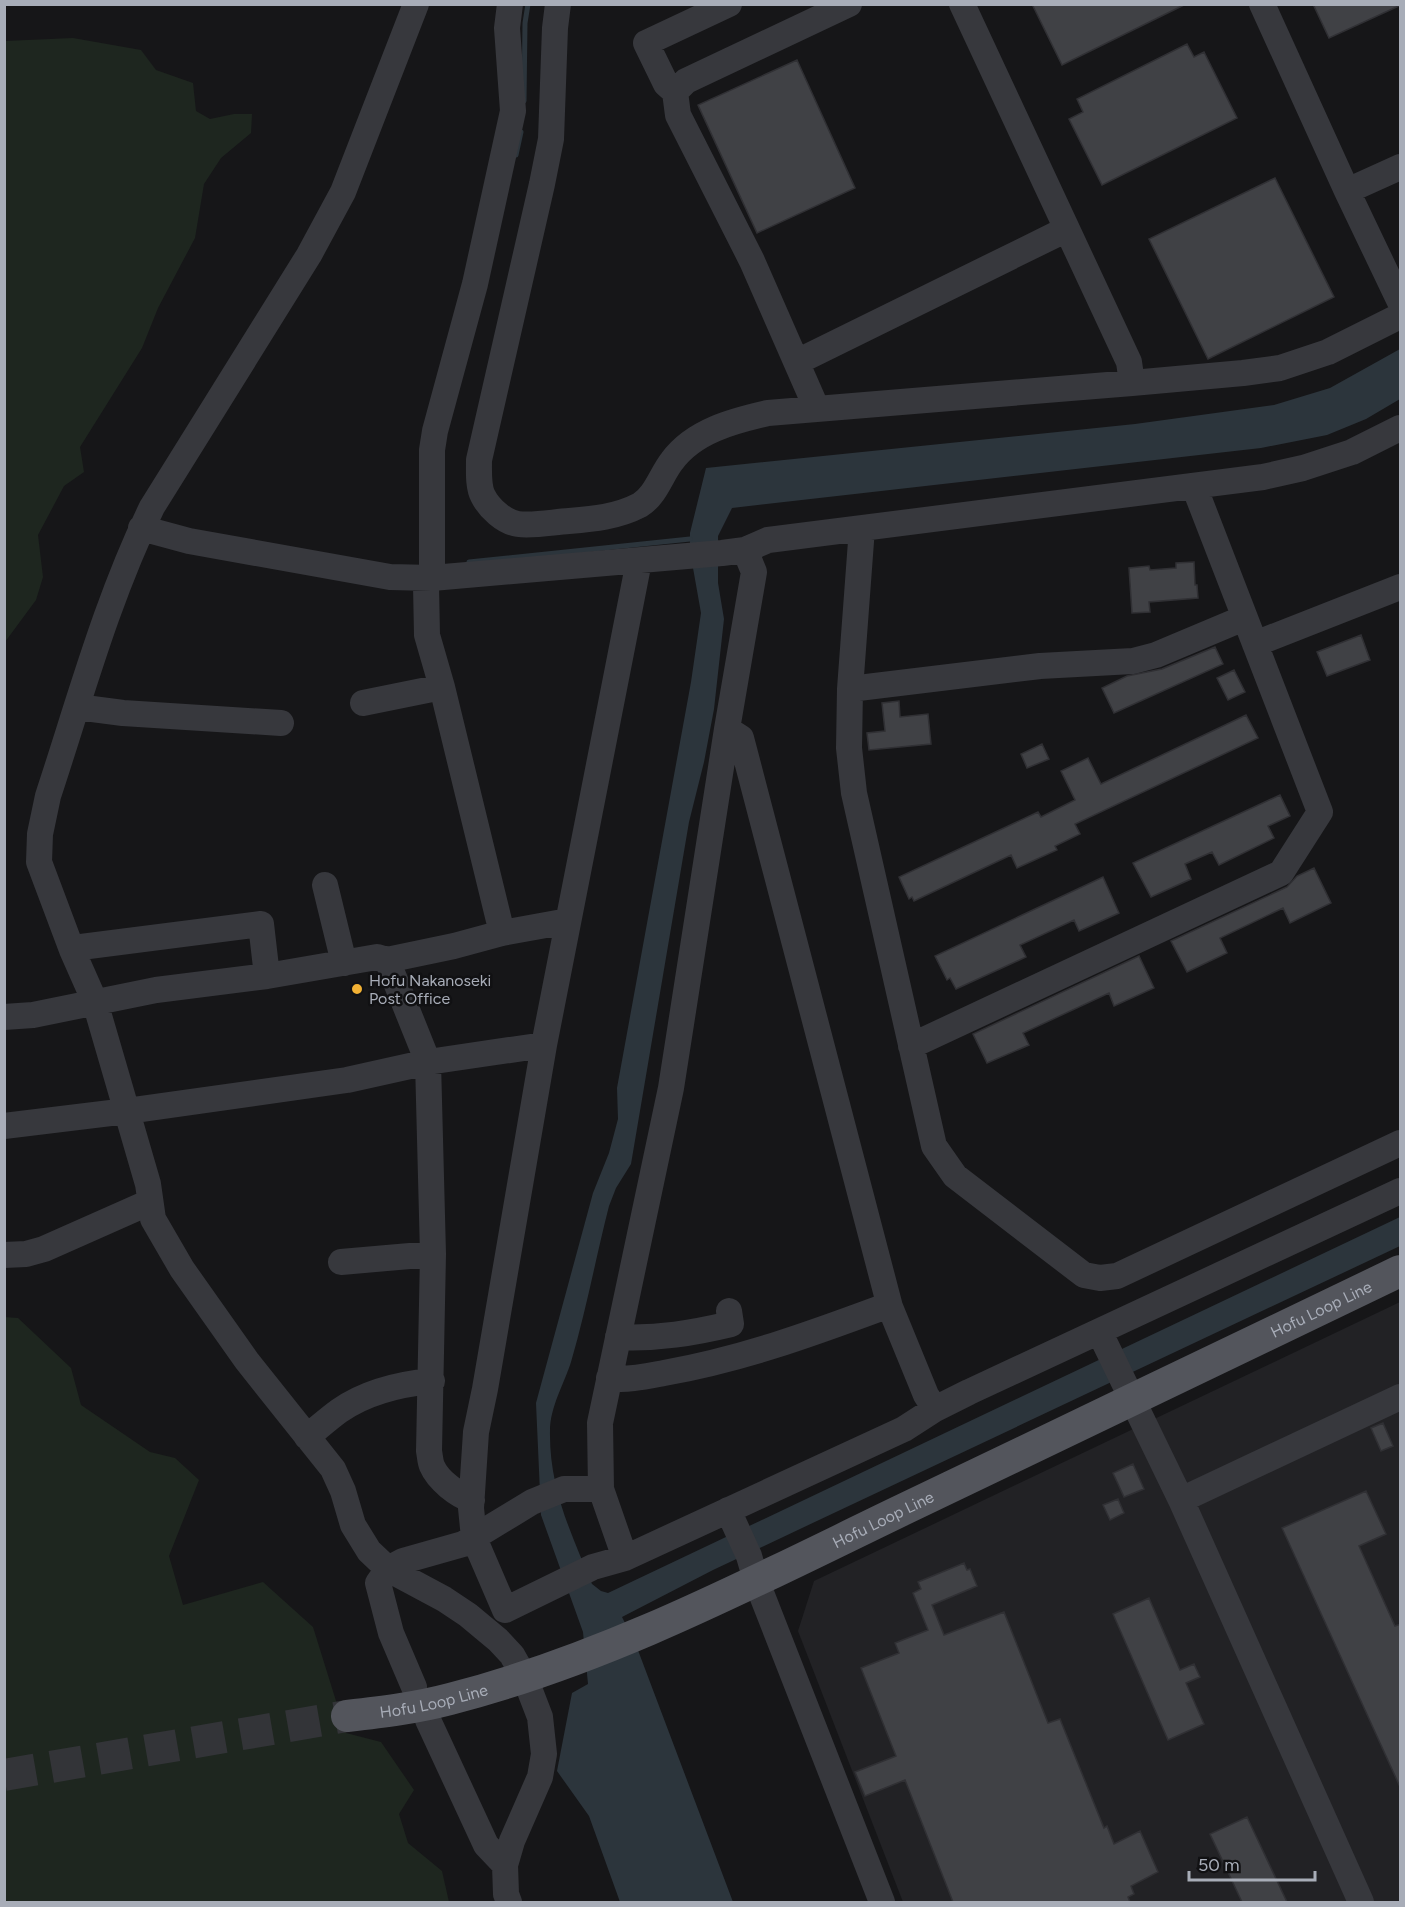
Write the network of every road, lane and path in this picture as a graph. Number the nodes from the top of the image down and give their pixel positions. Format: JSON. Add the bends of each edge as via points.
{"nodes":[{"id":1,"x":416,"y":4,"type":"edge"},
{"id":2,"x":510,"y":4,"type":"edge"},
{"id":3,"x":558,"y":4,"type":"edge"},
{"id":4,"x":729,"y":4,"type":"edge"},
{"id":5,"x":849,"y":4,"type":"edge"},
{"id":6,"x":962,"y":4,"type":"edge"},
{"id":7,"x":1262,"y":4,"type":"edge"},
{"id":8,"x":690,"y":13,"type":"edge"},
{"id":9,"x":675,"y":92,"type":"junction"},
{"id":10,"x":1401,"y":166,"type":"edge"},
{"id":11,"x":1347,"y":192,"type":"junction"},
{"id":12,"x":1067,"y":229,"type":"junction"},
{"id":13,"x":1401,"y":302,"type":"edge"},
{"id":14,"x":1401,"y":316,"type":"edge"},
{"id":15,"x":797,"y":362,"type":"junction"},
{"id":16,"x":1132,"y":383,"type":"junction"},
{"id":17,"x":816,"y":408,"type":"junction"},
{"id":18,"x":1401,"y":428,"type":"edge"},
{"id":19,"x":1194,"y":486,"type":"junction"},
{"id":20,"x":141,"y":528,"type":"junction"},
{"id":21,"x":862,"y":528,"type":"junction"},
{"id":22,"x":734,"y":551,"type":"junction"},
{"id":23,"x":639,"y":561,"type":"junction"},
{"id":24,"x":432,"y":578,"type":"junction"},
{"id":25,"x":1401,"y":587,"type":"edge"},
{"id":26,"x":1244,"y":618,"type":"junction"},
{"id":27,"x":1255,"y":644,"type":"junction"},
{"id":28,"x":442,"y":687,"type":"junction"},
{"id":29,"x":850,"y":690,"type":"junction"},
{"id":30,"x":363,"y":703,"type":"dead end"},
{"id":31,"x":77,"y":707,"type":"junction"},
{"id":32,"x":281,"y":723,"type":"dead end"},
{"id":33,"x":727,"y":729,"type":"junction"},
{"id":34,"x":325,"y":885,"type":"dead end"},
{"id":35,"x":568,"y":921,"type":"junction"},
{"id":36,"x":502,"y":933,"type":"junction"},
{"id":37,"x":72,"y":950,"type":"junction"},
{"id":38,"x":387,"y":960,"type":"junction"},
{"id":39,"x":344,"y":963,"type":"junction"},
{"id":40,"x":267,"y":976,"type":"junction"},
{"id":41,"x":95,"y":1002,"type":"junction"},
{"id":42,"x":4,"y":1017,"type":"edge"},
{"id":43,"x":544,"y":1045,"type":"junction"},
{"id":44,"x":911,"y":1046,"type":"junction"},
{"id":45,"x":428,"y":1062,"type":"junction"},
{"id":46,"x":127,"y":1111,"type":"junction"},
{"id":47,"x":4,"y":1126,"type":"edge"},
{"id":48,"x":1401,"y":1143,"type":"edge"},
{"id":49,"x":1401,"y":1191,"type":"edge"},
{"id":50,"x":150,"y":1202,"type":"junction"},
{"id":51,"x":433,"y":1254,"type":"junction"},
{"id":52,"x":4,"y":1255,"type":"edge"},
{"id":53,"x":341,"y":1262,"type":"dead end"},
{"id":54,"x":1401,"y":1272,"type":"edge"},
{"id":55,"x":891,"y":1307,"type":"junction"},
{"id":56,"x":729,"y":1311,"type":"dead end"},
{"id":57,"x":618,"y":1337,"type":"junction"},
{"id":58,"x":1101,"y":1337,"type":"junction"},
{"id":59,"x":609,"y":1378,"type":"junction"},
{"id":60,"x":432,"y":1381,"type":"junction"},
{"id":61,"x":1401,"y":1397,"type":"edge"},
{"id":62,"x":1131,"y":1400,"type":"junction"},
{"id":63,"x":935,"y":1409,"type":"junction"},
{"id":64,"x":307,"y":1437,"type":"junction"},
{"id":65,"x":601,"y":1489,"type":"junction"},
{"id":66,"x":472,"y":1500,"type":"junction"},
{"id":67,"x":1181,"y":1500,"type":"junction"},
{"id":68,"x":730,"y":1514,"type":"junction"},
{"id":69,"x":474,"y":1538,"type":"junction"},
{"id":70,"x":625,"y":1558,"type":"junction"},
{"id":71,"x":752,"y":1568,"type":"junction"},
{"id":72,"x":388,"y":1569,"type":"junction"},
{"id":73,"x":525,"y":1678,"type":"junction"},
{"id":74,"x":414,"y":1687,"type":"dead end"},
{"id":75,"x":347,"y":1716,"type":"tunnel mouth"},
{"id":76,"x":428,"y":1720,"type":"dead end"},
{"id":77,"x":505,"y":1865,"type":"junction"},
{"id":78,"x":509,"y":1902,"type":"edge"},
{"id":79,"x":882,"y":1902,"type":"edge"},
{"id":80,"x":1361,"y":1902,"type":"edge"}],
"edges":[{"from":1,"to":20,"type":"street","via":[[343,192],[309,255]]},
{"from":2,"to":24,"type":"street","via":[[507,28],[513,111],[475,284],[435,431]]},
{"from":3,"to":17,"type":"street","via":[[550,139],[479,460],[482,495],[502,517],[517,524],[603,518],[641,504],[654,492],[687,443],[706,433],[768,412]]},
{"from":4,"to":8,"type":"street"},
{"from":5,"to":9,"type":"street","via":[[686,81]]},
{"from":6,"to":12,"type":"street"},
{"from":7,"to":11,"type":"street"},
{"from":8,"to":9,"type":"street","via":[[646,43],[666,84]]},
{"from":9,"to":15,"type":"street","via":[[678,115],[752,261]]},
{"from":10,"to":11,"type":"street"},
{"from":11,"to":13,"type":"street"},
{"from":12,"to":15,"type":"street"},
{"from":12,"to":16,"type":"street","via":[[1130,362]]},
{"from":14,"to":16,"type":"street","via":[[1328,352],[1280,368]]},
{"from":15,"to":17,"type":"street"},
{"from":16,"to":17,"type":"street"},
{"from":18,"to":19,"type":"street","via":[[1352,452],[1303,468]]},
{"from":19,"to":21,"type":"street"},
{"from":19,"to":26,"type":"street"},
{"from":20,"to":24,"type":"street","via":[[189,541],[390,577]]},
{"from":20,"to":31,"type":"street"},
{"from":21,"to":22,"type":"street","via":[[768,540]]},
{"from":21,"to":29,"type":"street"},
{"from":22,"to":23,"type":"street"},
{"from":22,"to":33,"type":"street","via":[[754,573]]},
{"from":23,"to":24,"type":"street"},
{"from":23,"to":35,"type":"street"},
{"from":24,"to":28,"type":"street","via":[[426,585],[427,634]]},
{"from":25,"to":27,"type":"street"},
{"from":26,"to":27,"type":"street"},
{"from":26,"to":29,"type":"street","via":[[1133,661],[1040,666]]},
{"from":27,"to":44,"type":"street","via":[[1320,812],[1281,873]]},
{"from":28,"to":30,"type":"street"},
{"from":28,"to":36,"type":"street"},
{"from":29,"to":44,"type":"street","via":[[849,748],[854,793]]},
{"from":31,"to":32,"type":"street"},
{"from":31,"to":37,"type":"street","via":[[48,796],[39,862]]},
{"from":33,"to":55,"type":"street","via":[[741,738]]},
{"from":33,"to":57,"type":"street","via":[[671,1088]]},
{"from":34,"to":39,"type":"street"},
{"from":35,"to":36,"type":"street"},
{"from":35,"to":43,"type":"street"},
{"from":36,"to":38,"type":"street"},
{"from":37,"to":40,"type":"street","via":[[261,924]]},
{"from":37,"to":41,"type":"street"},
{"from":38,"to":39,"type":"street","via":[[377,957]]},
{"from":38,"to":45,"type":"street"},
{"from":39,"to":40,"type":"street"},
{"from":40,"to":41,"type":"street"},
{"from":41,"to":42,"type":"street"},
{"from":41,"to":46,"type":"street"},
{"from":43,"to":45,"type":"street"},
{"from":43,"to":66,"type":"street","via":[[476,1432]]},
{"from":44,"to":48,"type":"street","via":[[934,1146],[955,1176],[1084,1275],[1117,1276]]},
{"from":45,"to":46,"type":"street","via":[[347,1080]]},
{"from":45,"to":51,"type":"street"},
{"from":46,"to":47,"type":"street"},
{"from":46,"to":50,"type":"street"},
{"from":49,"to":58,"type":"street"},
{"from":50,"to":52,"type":"street","via":[[44,1249]]},
{"from":50,"to":64,"type":"street","via":[[153,1219],[182,1269]]},
{"from":51,"to":53,"type":"street"},
{"from":51,"to":60,"type":"street"},
{"from":54,"to":62,"type":"main road","name":"Hofu Loop Line"},
{"from":55,"to":59,"type":"street","via":[[747,1355],[648,1376]]},
{"from":55,"to":63,"type":"street"},
{"from":56,"to":57,"type":"street","via":[[731,1324],[684,1335]]},
{"from":57,"to":59,"type":"street"},
{"from":58,"to":62,"type":"street"},
{"from":58,"to":63,"type":"street"},
{"from":59,"to":65,"type":"street","via":[[600,1423]]},
{"from":60,"to":64,"type":"street","via":[[392,1387],[357,1400]]},
{"from":60,"to":66,"type":"street","via":[[432,1466],[461,1497]]},
{"from":61,"to":67,"type":"street"},
{"from":62,"to":67,"type":"street"},
{"from":62,"to":71,"type":"main road","name":"Hofu Loop Line"},
{"from":63,"to":68,"type":"street","via":[[904,1429]]},
{"from":64,"to":72,"type":"street","via":[[333,1469],[353,1525],[369,1551]]},
{"from":65,"to":69,"type":"street","via":[[564,1489],[532,1502]]},
{"from":65,"to":70,"type":"street"},
{"from":66,"to":69,"type":"street"},
{"from":67,"to":80,"type":"street"},
{"from":68,"to":70,"type":"street"},
{"from":68,"to":71,"type":"street"},
{"from":69,"to":70,"type":"street","via":[[505,1610],[593,1567]]},
{"from":69,"to":72,"type":"street"},
{"from":71,"to":73,"type":"main road","name":"Hofu Loop Line","via":[[640,1633]]},
{"from":71,"to":79,"type":"street"},
{"from":72,"to":73,"type":"street","via":[[468,1614],[512,1655]]},
{"from":72,"to":74,"type":"street","via":[[378,1583],[392,1634]]},
{"from":73,"to":75,"type":"main road","name":"Hofu Loop Line","via":[[448,1700]]},
{"from":73,"to":77,"type":"street","via":[[540,1717],[544,1754],[540,1778]]},
{"from":76,"to":77,"type":"street","via":[[486,1845]]},
{"from":77,"to":78,"type":"street"}]}
